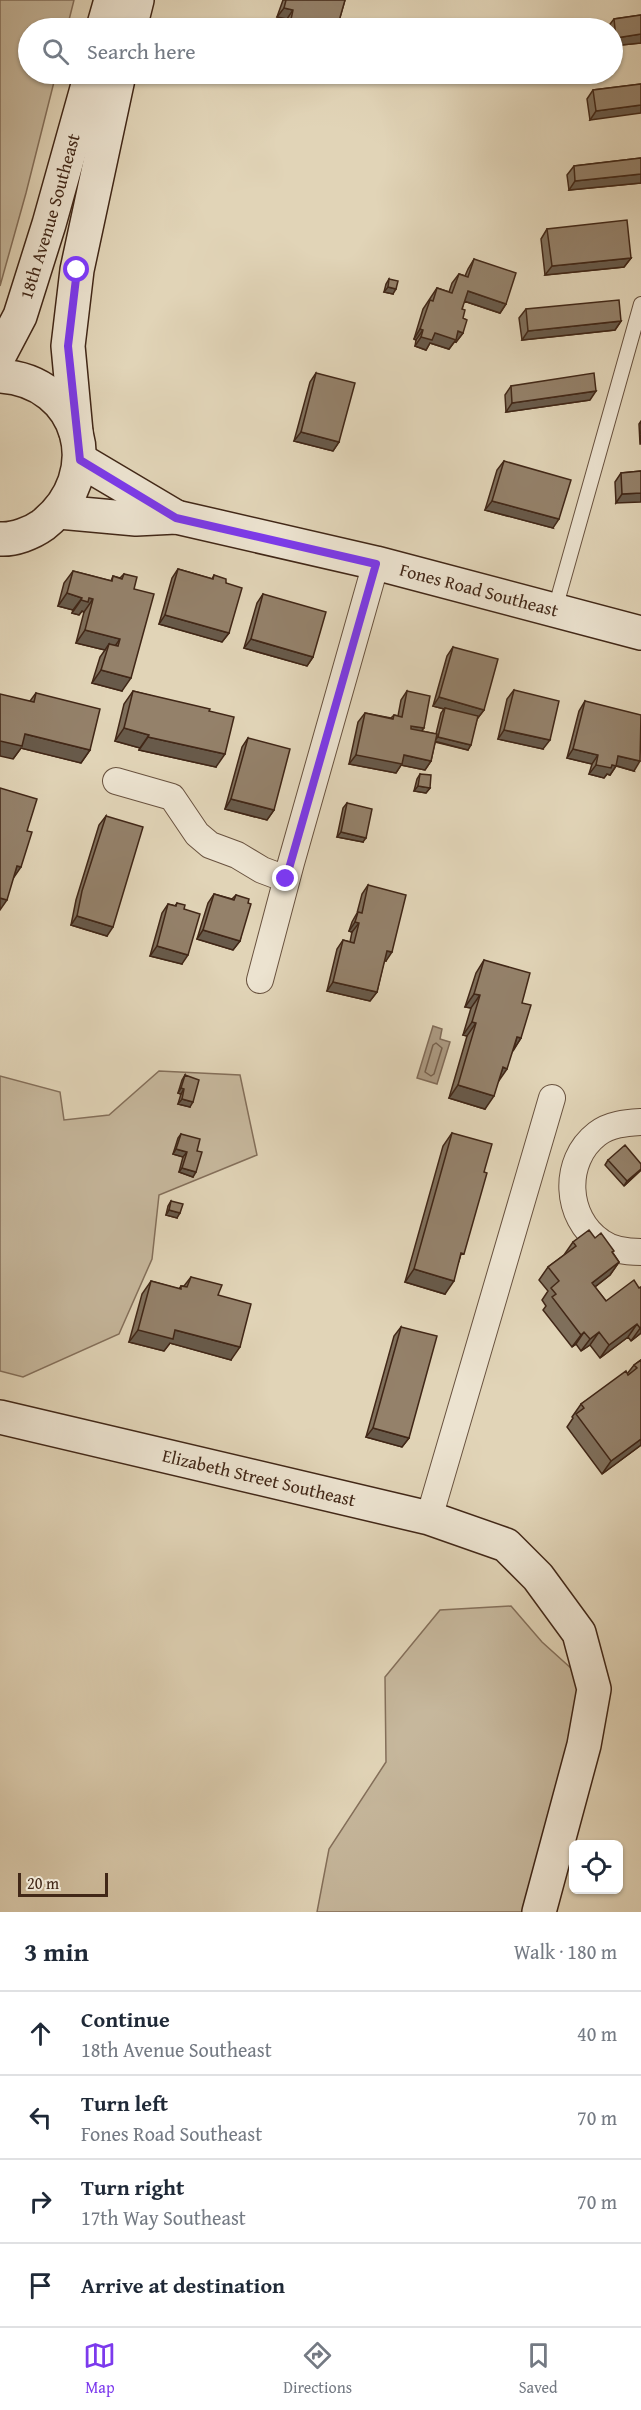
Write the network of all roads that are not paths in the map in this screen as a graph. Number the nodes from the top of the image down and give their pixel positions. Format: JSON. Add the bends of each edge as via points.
{"nodes":[{"id":1,"x":111,"y":0,"type":"edge"},
{"id":2,"x":137,"y":0,"type":"edge"},
{"id":3,"x":106,"y":18,"type":"edge"},
{"id":4,"x":132,"y":18,"type":"edge"},
{"id":5,"x":87,"y":84,"type":"edge"},
{"id":6,"x":116,"y":84,"type":"edge"},
{"id":7,"x":641,"y":304,"type":"edge"},
{"id":8,"x":0,"y":354,"type":"edge"},
{"id":9,"x":0,"y":376,"type":"edge"},
{"id":10,"x":78,"y":446,"type":"junction"},
{"id":11,"x":59,"y":512,"type":"junction"},
{"id":12,"x":176,"y":518,"type":"junction"},
{"id":13,"x":2,"y":543,"type":"edge"},
{"id":14,"x":376,"y":564,"type":"junction"},
{"id":15,"x":555,"y":609,"type":"junction"},
{"id":16,"x":641,"y":633,"type":"edge"},
{"id":17,"x":116,"y":781,"type":"dead end"},
{"id":18,"x":286,"y":879,"type":"junction"},
{"id":19,"x":260,"y":980,"type":"dead end"},
{"id":20,"x":552,"y":1098,"type":"dead end"},
{"id":21,"x":641,"y":1122,"type":"edge"},
{"id":22,"x":641,"y":1252,"type":"edge"},
{"id":23,"x":0,"y":1417,"type":"edge"},
{"id":24,"x":429,"y":1518,"type":"junction"},
{"id":25,"x":539,"y":1912,"type":"edge"}],
"edges":[{"from":1,"to":3,"type":"street"},
{"from":2,"to":4,"type":"street"},
{"from":5,"to":8,"type":"street","name":"18th Avenue Southeast","via":[[20,316]]},
{"from":6,"to":10,"type":"street","name":"18th Avenue Southeast","via":[[77,270],[68,346]]},
{"from":7,"to":15,"type":"lane"},
{"from":9,"to":10,"type":"street","via":[[17,377],[43,388],[63,407]]},
{"from":10,"to":11,"type":"street","name":"18th Avenue Southeast","via":[[74,488]]},
{"from":10,"to":12,"type":"street","name":"Fones Road Southeast"},
{"from":11,"to":12,"type":"street","name":"Fones Road Southeast","via":[[136,519]]},
{"from":11,"to":13,"type":"street","via":[[35,531]]},
{"from":12,"to":14,"type":"street","name":"Fones Road Southeast"},
{"from":14,"to":15,"type":"street","name":"Fones Road Southeast"},
{"from":14,"to":18,"type":"street"},
{"from":15,"to":16,"type":"street","name":"Fones Road Southeast"},
{"from":17,"to":18,"type":"street","via":[[172,797],[197,834],[210,845]]},
{"from":18,"to":19,"type":"street"},
{"from":20,"to":24,"type":"street"},
{"from":21,"to":22,"type":"street","via":[[620,1123],[597,1134],[580,1154],[572,1178],[573,1203],[583,1226],[602,1243],[625,1252]]},
{"from":23,"to":24,"type":"street","name":"Elizabeth Street Southeast"},
{"from":24,"to":25,"type":"street","name":"Elizabeth Street Southeast","via":[[506,1545],[538,1577],[579,1633],[594,1689],[584,1745]]}]}
